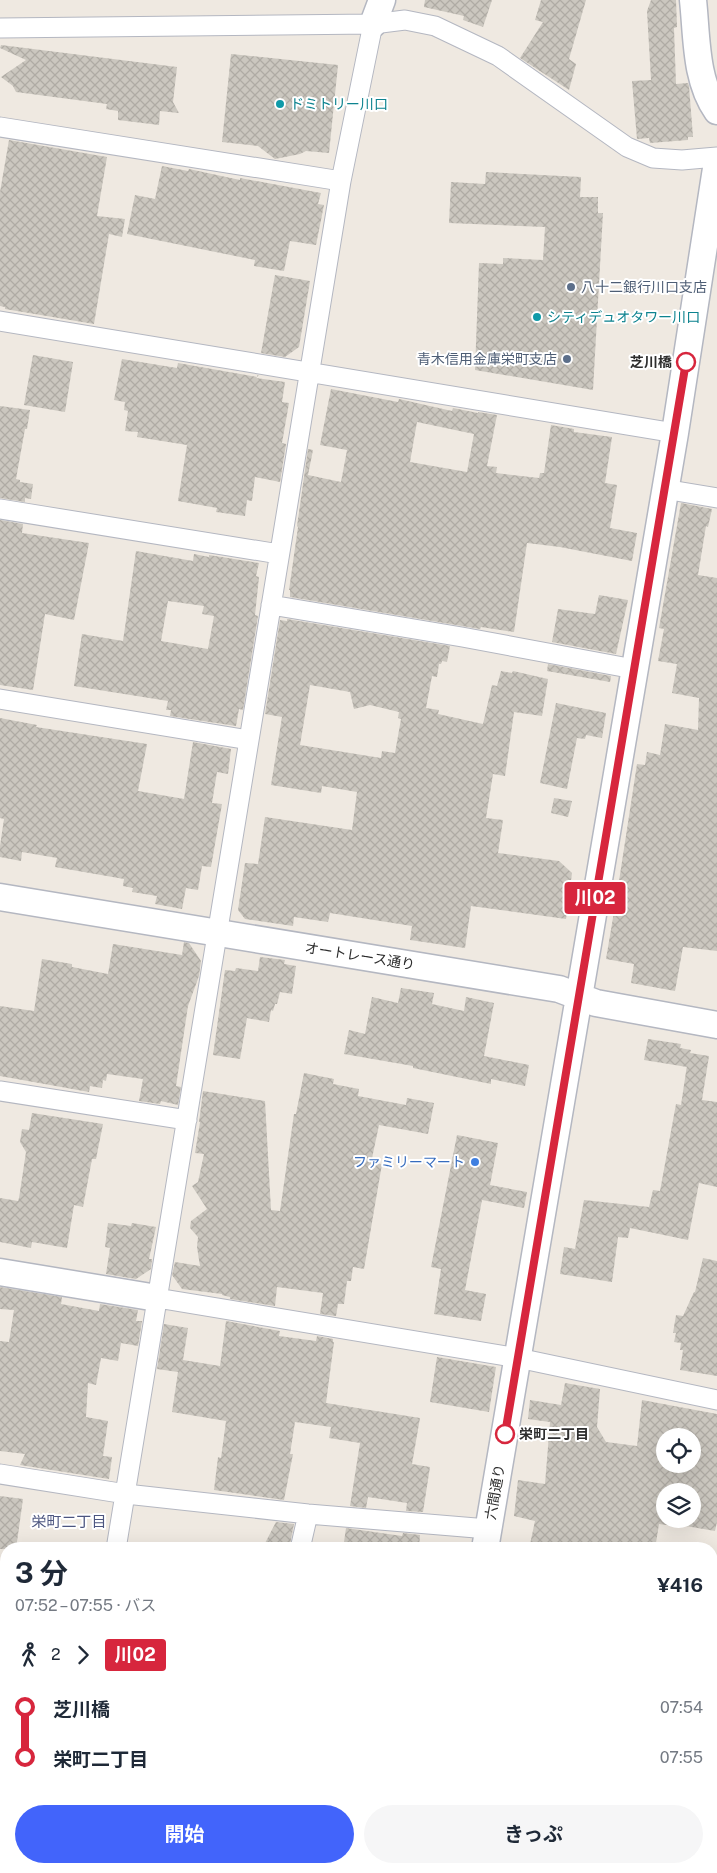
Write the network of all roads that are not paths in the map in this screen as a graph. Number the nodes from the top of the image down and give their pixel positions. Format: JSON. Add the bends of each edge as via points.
{"nodes":[{"id":1,"x":693,"y":0,"type":"edge"},
{"id":2,"x":378,"y":12,"type":"edge"},
{"id":3,"x":0,"y":28,"type":"edge"},
{"id":4,"x":717,"y":111,"type":"edge"},
{"id":5,"x":0,"y":128,"type":"edge"},
{"id":6,"x":717,"y":156,"type":"edge"},
{"id":7,"x":717,"y":162,"type":"edge"},
{"id":8,"x":340,"y":181,"type":"junction"},
{"id":9,"x":0,"y":320,"type":"edge"},
{"id":10,"x":309,"y":372,"type":"junction"},
{"id":11,"x":675,"y":433,"type":"junction"},
{"id":12,"x":664,"y":489,"type":"junction"},
{"id":13,"x":717,"y":498,"type":"edge"},
{"id":14,"x":0,"y":509,"type":"edge"},
{"id":15,"x":279,"y":554,"type":"junction"},
{"id":16,"x":271,"y":605,"type":"junction"},
{"id":17,"x":634,"y":669,"type":"junction"},
{"id":18,"x":0,"y":699,"type":"edge"},
{"id":19,"x":249,"y":740,"type":"junction"},
{"id":20,"x":0,"y":896,"type":"edge"},
{"id":21,"x":217,"y":932,"type":"junction"},
{"id":22,"x":578,"y":997,"type":"junction"},
{"id":23,"x":717,"y":1025,"type":"edge"},
{"id":24,"x":0,"y":1091,"type":"edge"},
{"id":25,"x":187,"y":1120,"type":"junction"},
{"id":26,"x":0,"y":1272,"type":"edge"},
{"id":27,"x":157,"y":1298,"type":"junction"},
{"id":28,"x":518,"y":1358,"type":"junction"},
{"id":29,"x":717,"y":1400,"type":"edge"},
{"id":30,"x":0,"y":1474,"type":"edge"},
{"id":31,"x":126,"y":1494,"type":"junction"},
{"id":32,"x":308,"y":1514,"type":"junction"},
{"id":33,"x":487,"y":1539,"type":"edge"},
{"id":34,"x":117,"y":1542,"type":"edge"},
{"id":35,"x":302,"y":1542,"type":"edge"}],
"edges":[{"from":1,"to":4,"type":"street","via":[[702,79]]},
{"from":2,"to":3,"type":"street"},
{"from":2,"to":6,"type":"street","via":[[435,26],[498,56],[627,147],[652,158],[682,160]]},
{"from":2,"to":8,"type":"street"},
{"from":5,"to":8,"type":"street"},
{"from":7,"to":11,"type":"street","name":"六間通り"},
{"from":8,"to":10,"type":"street"},
{"from":9,"to":10,"type":"street"},
{"from":10,"to":11,"type":"street"},
{"from":10,"to":15,"type":"street"},
{"from":11,"to":12,"type":"street","name":"六間通り"},
{"from":12,"to":13,"type":"street"},
{"from":12,"to":17,"type":"street","name":"六間通り"},
{"from":14,"to":15,"type":"street"},
{"from":15,"to":16,"type":"street"},
{"from":16,"to":17,"type":"street"},
{"from":16,"to":19,"type":"street"},
{"from":17,"to":22,"type":"street","name":"六間通り"},
{"from":18,"to":19,"type":"street"},
{"from":19,"to":21,"type":"street"},
{"from":20,"to":21,"type":"street","name":"オートレース通り"},
{"from":21,"to":22,"type":"street","name":"オートレース通り","via":[[559,989]]},
{"from":21,"to":25,"type":"street"},
{"from":22,"to":23,"type":"street","name":"オートレース通り"},
{"from":22,"to":28,"type":"street","name":"六間通り"},
{"from":24,"to":25,"type":"street"},
{"from":25,"to":27,"type":"street"},
{"from":26,"to":27,"type":"street"},
{"from":27,"to":28,"type":"street"},
{"from":27,"to":31,"type":"street"},
{"from":28,"to":29,"type":"street"},
{"from":28,"to":33,"type":"street","name":"六間通り"},
{"from":30,"to":31,"type":"street"},
{"from":31,"to":32,"type":"street"},
{"from":31,"to":34,"type":"street"},
{"from":32,"to":33,"type":"street"},
{"from":32,"to":35,"type":"street"}]}
